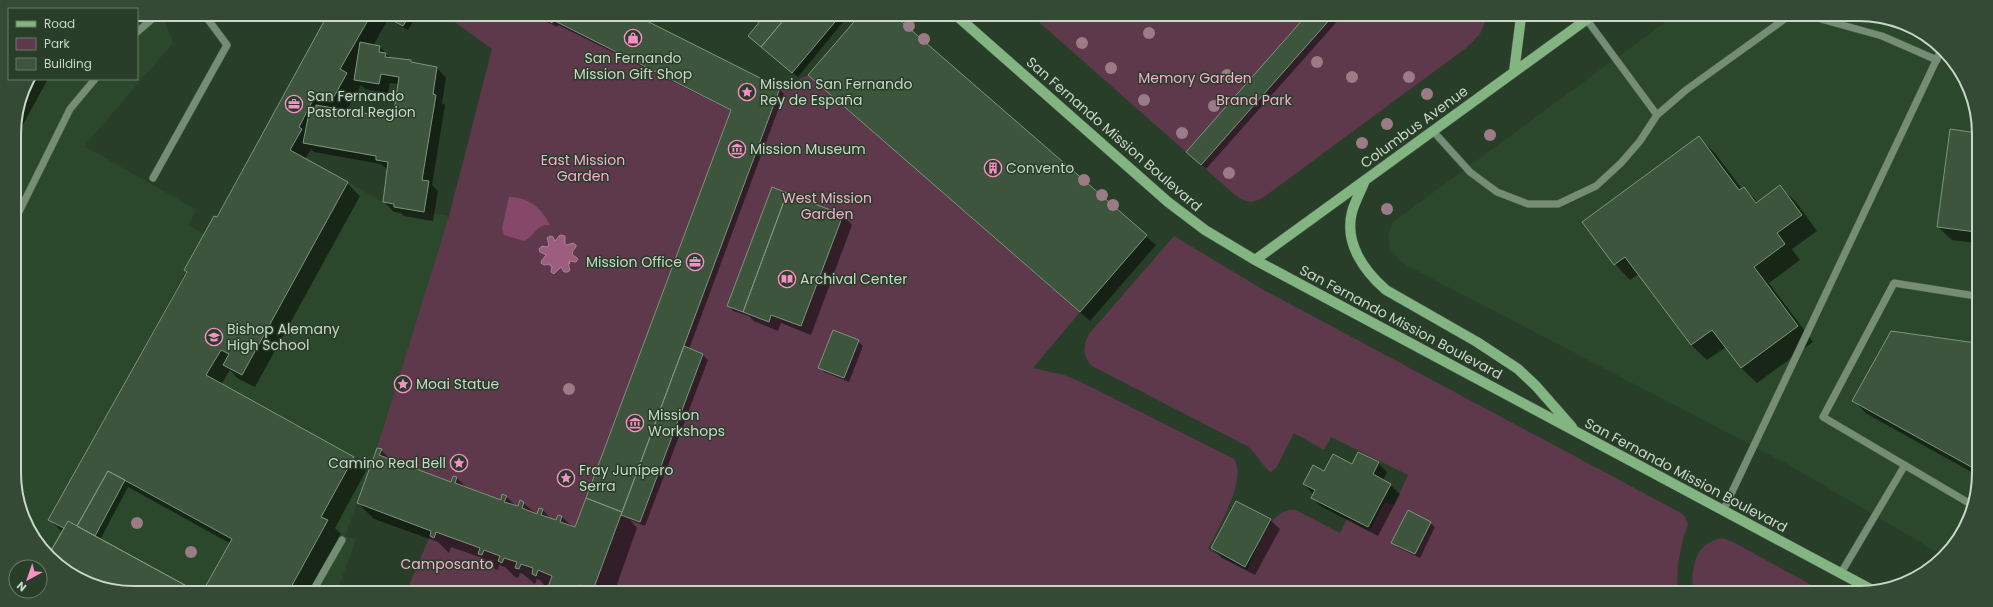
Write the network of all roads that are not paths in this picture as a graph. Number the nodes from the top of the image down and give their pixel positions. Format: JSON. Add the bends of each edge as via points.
{"nodes":[{"id":1,"x":150,"y":21,"type":"edge"},
{"id":2,"x":209,"y":21,"type":"edge"},
{"id":3,"x":963,"y":21,"type":"edge"},
{"id":4,"x":1520,"y":21,"type":"edge"},
{"id":5,"x":1585,"y":21,"type":"edge"},
{"id":6,"x":1589,"y":21,"type":"edge"},
{"id":7,"x":1782,"y":21,"type":"edge"},
{"id":8,"x":1828,"y":21,"type":"edge"},
{"id":9,"x":138,"y":31,"type":"edge"},
{"id":10,"x":1939,"y":54,"type":"edge"},
{"id":11,"x":1937,"y":60,"type":"junction"},
{"id":12,"x":1514,"y":72,"type":"junction"},
{"id":13,"x":94,"y":80,"type":"edge"},
{"id":14,"x":1657,"y":115,"type":"junction"},
{"id":15,"x":1433,"y":131,"type":"junction"},
{"id":16,"x":153,"y":178,"type":"dead end"},
{"id":17,"x":1366,"y":179,"type":"junction"},
{"id":18,"x":21,"y":208,"type":"edge"},
{"id":19,"x":1255,"y":260,"type":"junction"},
{"id":20,"x":1972,"y":295,"type":"edge"},
{"id":21,"x":1578,"y":433,"type":"junction"},
{"id":22,"x":1905,"y":465,"type":"junction"},
{"id":23,"x":1968,"y":502,"type":"edge"},
{"id":24,"x":1723,"y":511,"type":"junction"},
{"id":25,"x":342,"y":540,"type":"dead end"},
{"id":26,"x":1841,"y":573,"type":"junction"},
{"id":27,"x":316,"y":586,"type":"edge"},
{"id":28,"x":1865,"y":586,"type":"edge"}],
"edges":[{"from":1,"to":9,"type":"lane"},
{"from":2,"to":16,"type":"lane","via":[[227,45]]},
{"from":3,"to":19,"type":"main road","name":"San Fernando Mission Boulevard","via":[[1168,202],[1205,230]]},
{"from":4,"to":12,"type":"main road"},
{"from":5,"to":12,"type":"main road","name":"Columbus Avenue"},
{"from":6,"to":14,"type":"lane"},
{"from":7,"to":14,"type":"lane","via":[[1686,90]]},
{"from":8,"to":11,"type":"lane","via":[[1882,36]]},
{"from":10,"to":11,"type":"lane"},
{"from":11,"to":24,"type":"lane"},
{"from":12,"to":15,"type":"main road","name":"Columbus Avenue"},
{"from":13,"to":18,"type":"lane","via":[[70,109]]},
{"from":14,"to":15,"type":"lane","via":[[1616,168],[1596,186],[1558,204],[1528,204],[1497,192],[1470,172]]},
{"from":15,"to":17,"type":"main road","name":"Columbus Avenue"},
{"from":17,"to":19,"type":"main road","name":"Columbus Avenue"},
{"from":17,"to":21,"type":"main road","via":[[1352,212],[1351,228],[1357,255],[1374,280],[1386,290],[1518,368]]},
{"from":19,"to":21,"type":"main road","name":"San Fernando Mission Boulevard"},
{"from":20,"to":22,"type":"lane","via":[[1894,283],[1823,417]]},
{"from":21,"to":24,"type":"main road","name":"San Fernando Mission Boulevard"},
{"from":22,"to":23,"type":"lane"},
{"from":22,"to":26,"type":"lane"},
{"from":24,"to":26,"type":"main road","name":"San Fernando Mission Boulevard"},
{"from":25,"to":27,"type":"lane"},
{"from":26,"to":28,"type":"main road","name":"San Fernando Mission Boulevard"}]}
